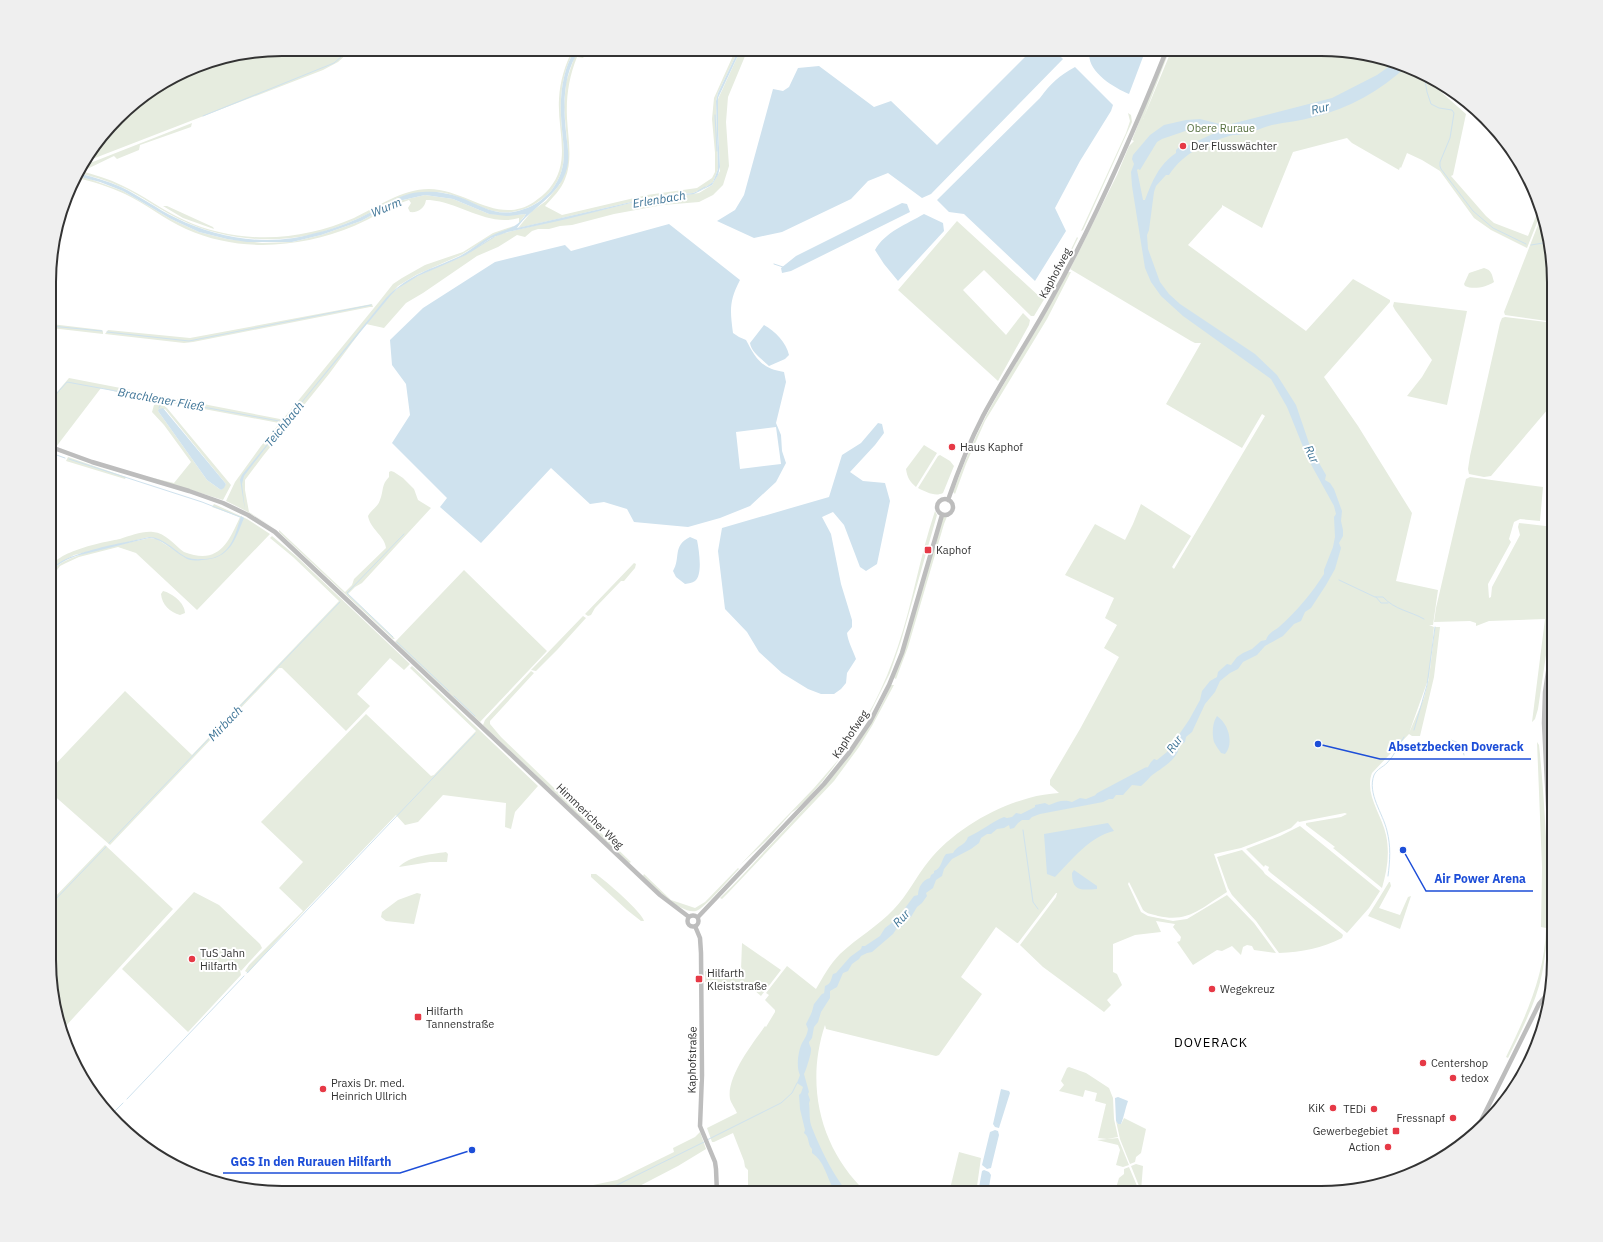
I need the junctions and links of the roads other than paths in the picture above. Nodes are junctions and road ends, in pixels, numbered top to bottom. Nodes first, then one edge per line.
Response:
1 (1164, 56) edge
2 (56, 449) edge
3 (948, 500) junction
4 (942, 515) junction
5 (1547, 679) edge
6 (1547, 776) edge
7 (689, 917) junction
8 (698, 917) junction
9 (695, 926) junction
10 (1544, 998) edge
11 (1482, 1119) edge
12 (717, 1186) edge

1 - 3 main road, Kaphofweg
2 - 7 main road, Himmericher Weg
3 - 4 main road, Kaphofweg
3 - 4 main road, Kaphofweg
4 - 8 main road, Kaphofweg
5 - 6 main road
7 - 8 main road
7 - 9 main road
8 - 9 main road
9 - 12 main road, Kaphofstraße
10 - 11 main road

